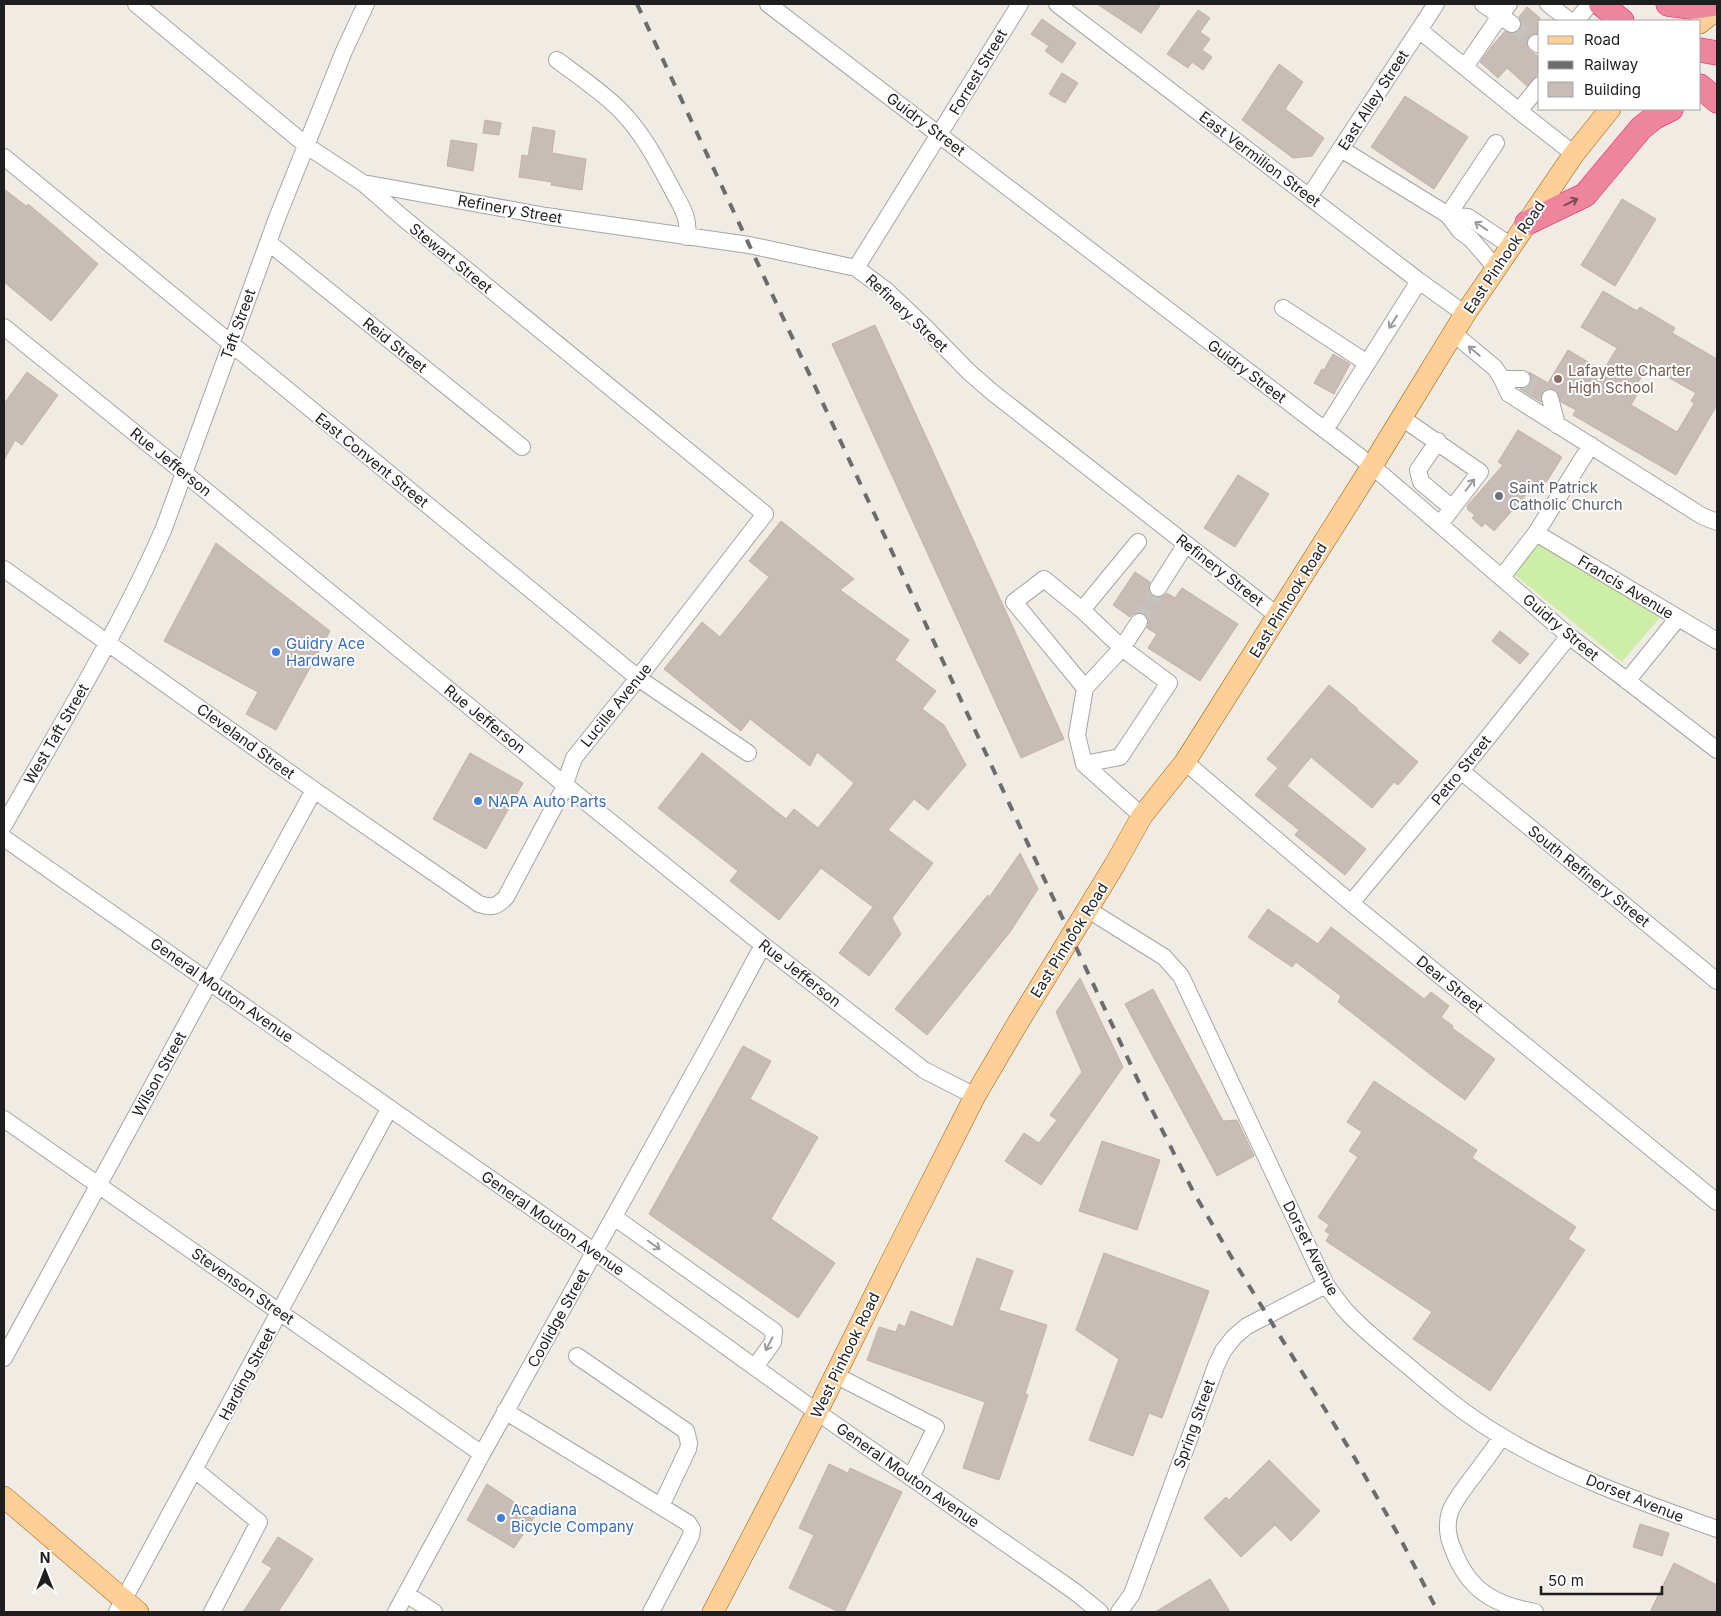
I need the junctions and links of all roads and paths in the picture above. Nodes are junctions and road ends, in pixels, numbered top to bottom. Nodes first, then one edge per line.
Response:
1 (136, 4) edge
2 (366, 4) edge
3 (768, 4) edge
4 (1020, 4) edge
5 (1057, 4) edge
6 (1436, 4) edge
7 (1483, 4) edge
8 (1548, 4) edge
9 (1590, 4) edge
10 (1600, 4) edge
11 (1668, 4) edge
12 (1712, 4) edge
13 (1717, 9) edge
14 (1507, 15) edge
15 (1569, 20) edge
16 (1577, 20) edge
17 (1621, 20) edge
18 (1701, 22) edge
19 (1419, 30) junction
20 (1701, 50) edge
21 (1717, 53) edge
22 (557, 60) dead end
23 (1465, 67) junction
24 (1538, 87) edge
25 (1701, 87) edge
26 (1717, 101) edge
27 (1701, 106) edge
28 (1717, 109) edge
29 (1609, 110) edge
30 (1669, 110) edge
31 (1519, 111) junction
32 (940, 134) junction
33 (1496, 143) dead end
34 (306, 146) junction
35 (1341, 149) junction
36 (1574, 154) junction
37 (4, 157) edge
38 (363, 183) junction
39 (1309, 197) junction
40 (1448, 215) junction
41 (1527, 223) junction
42 (687, 236) junction
43 (268, 242) junction
44 (1511, 246) junction
45 (856, 268) junction
46 (1496, 268) junction
47 (1419, 281) junction
48 (1283, 308) dead end
49 (1465, 314) junction
50 (4, 327) edge
51 (1453, 333) junction
52 (231, 344) junction
53 (1367, 363) junction
54 (1499, 374) junction
55 (1522, 379) tunnel mouth
56 (1550, 398) tunnel mouth
57 (1402, 418) junction
58 (1557, 425) junction
59 (1325, 430) junction
60 (1438, 441) junction
61 (1591, 445) junction
62 (522, 447) dead end
63 (1372, 466) junction
64 (183, 472) junction
65 (1452, 508) junction
66 (765, 514) joint
67 (1717, 522) edge
68 (1440, 524) junction
69 (1536, 533) junction
70 (1138, 542) dead end
71 (1186, 544) junction
72 (4, 568) edge
73 (1502, 578) junction
74 (1158, 588) tunnel mouth
75 (1082, 610) junction
76 (1278, 616) junction
77 (1678, 618) junction
78 (1138, 622) tunnel mouth
79 (1569, 636) junction
80 (1717, 641) edge
81 (108, 642) junction
82 (1122, 648) junction
83 (638, 678) junction
84 (1627, 681) junction
85 (1085, 688) junction
86 (1717, 750) edge
87 (748, 753) dead end
88 (1185, 762) junction
89 (1084, 764) junction
90 (1461, 771) junction
91 (565, 785) junction
92 (314, 790) junction
93 (1142, 816) junction
94 (4, 825) edge
95 (4, 838) edge
96 (1351, 903) junction
97 (491, 908) joint
98 (1088, 909) junction
99 (763, 945) junction
100 (210, 982) junction
101 (1717, 982) edge
102 (975, 1096) junction
103 (389, 1109) junction
104 (4, 1118) edge
105 (98, 1185) junction
106 (1717, 1202) edge
107 (614, 1217) junction
108 (595, 1252) junction
109 (1326, 1285) junction
110 (280, 1312) junction
111 (577, 1356) dead end
112 (4, 1358) edge
113 (755, 1367) junction
114 (835, 1374) junction
115 (506, 1412) junction
116 (817, 1412) junction
117 (1502, 1437) junction
118 (482, 1454) junction
119 (195, 1470) junction
120 (911, 1478) junction
121 (4, 1497) edge
122 (661, 1506) junction
123 (1717, 1529) edge
124 (406, 1594) junction
125 (127, 1608) edge
126 (212, 1612) edge
127 (396, 1612) edge
128 (434, 1612) edge
129 (651, 1612) edge
130 (713, 1612) edge
131 (1100, 1612) edge
132 (1119, 1612) edge
133 (1536, 1612) edge

1 - 34 street, Stewart Street
2 - 34 street, Taft Street
3 - 32 street, Guidry Street
4 - 32 street, Forrest Street
5 - 39 street, East Vermilion Street
6 - 19 street, East Alley Street
7 - 14 street
8 - 15 street
9 - 16 street
10 - 17 highway
11 - 12 highway
13 - 18 main road
14 - 23 street
19 - 23 street
19 - 35 street, East Alley Street
20 - 21 highway
22 - 42 street
23 - 31 street
24 - 31 street
25 - 26 highway
27 - 28 highway
29 - 36 main road, East Pinhook Road
41 -> 30 highway
31 - 36 street
32 - 45 street, Forrest Street
32 - 59 street, Guidry Street
33 - 40 street
34 - 38 street, Stewart Street
34 - 43 street, Taft Street
35 - 39 street, East Alley Street
35 - 40 street
36 - 41 main road, East Pinhook Road
37 - 52 street, East Convent Street
38 - 42 street, Refinery Street
38 - 66 street, Stewart Street
39 - 47 street, East Vermilion Street
44 -> 40 street
40 - 46 street
41 - 44 main road, East Pinhook Road
42 - 45 street, Refinery Street
43 - 52 street, Taft Street
43 - 62 street, Reid Street
44 - 46 main road, East Pinhook Road
45 - 71 street, Refinery Street
46 - 49 main road, East Pinhook Road
47 - 49 street, East Vermilion Street
47 -> 53 street
48 - 53 street
49 - 51 main road, East Pinhook Road
50 - 64 street, Rue Jefferson
54 -> 51 street
51 - 57 main road, East Pinhook Road
52 - 64 street, Taft Street
52 - 83 street, East Convent Street
53 - 59 street
54 - 55 street
54 - 58 street
56 - 58 street
57 - 60 street
57 - 63 main road, East Pinhook Road
58 - 61 street
59 - 63 street, Guidry Street
60 - 65 street
65 -> 60 street
61 - 67 street
61 - 69 street
63 - 68 street, Guidry Street
63 - 76 main road, East Pinhook Road
64 - 81 street, Taft Street
64 - 91 street, Rue Jefferson
65 - 68 street
66 - 83 street, Lucille Avenue
68 - 73 street, Guidry Street
69 - 73 street
69 - 77 street, Francis Avenue
70 - 75 street
71 - 74 street
71 - 76 street, Refinery Street
72 - 81 street, Cleveland Street
73 - 79 street, Guidry Street
75 - 82 street
75 - 85 street
76 - 88 main road, East Pinhook Road
77 - 80 street, Francis Avenue
77 - 84 street
78 - 82 street
79 - 84 street, Guidry Street
79 - 90 street, Petro Street
81 - 92 street, Cleveland Street
81 - 94 street, West Taft Street
82 - 85 street
82 - 89 street
83 - 87 street, East Convent Street
83 - 91 street, Lucille Avenue
84 - 86 street, Guidry Street
85 - 89 street
88 - 93 main road, East Pinhook Road
88 - 96 street, Dear Street
89 - 93 street
90 - 96 street, Petro Street
90 - 101 street, South Refinery Street
91 - 97 street, Lucille Avenue
91 - 99 street, Rue Jefferson
92 - 97 street, Cleveland Street
92 - 100 street, Wilson Street
93 - 98 main road, East Pinhook Road
95 - 100 street, General Mouton Avenue
96 - 106 street, Dear Street
98 - 102 main road, East Pinhook Road
98 - 109 street, Dorset Avenue
99 - 102 street, Rue Jefferson
99 - 107 street, Coolidge Street
100 - 103 street, General Mouton Avenue
100 - 105 street, Wilson Street
102 - 114 main road, West Pinhook Road
103 - 108 street, General Mouton Avenue
103 - 110 street, Harding Street
104 - 105 street, Stevenson Street
105 - 110 street, Stevenson Street
105 - 112 street, Wilson Street
107 - 108 street, Coolidge Street
107 -> 113 street
108 - 113 street, General Mouton Avenue
108 - 115 street, Coolidge Street
109 - 117 street, Dorset Avenue
109 - 132 street, Spring Street
110 - 118 street, Stevenson Street
110 - 119 street, Harding Street
111 - 122 street
113 - 116 street, General Mouton Avenue
114 - 116 main road, West Pinhook Road
114 - 120 street
115 - 118 street, Coolidge Street
115 - 122 street
116 - 120 street, General Mouton Avenue
116 - 130 main road, West Pinhook Road
117 - 123 street, Dorset Avenue
117 - 133 street
118 - 124 street, Coolidge Street
119 - 125 street, Harding Street
119 - 126 street
120 - 131 street, General Mouton Avenue
121 - 125 main road
122 - 129 street
124 - 127 street, Coolidge Street
124 - 128 street

